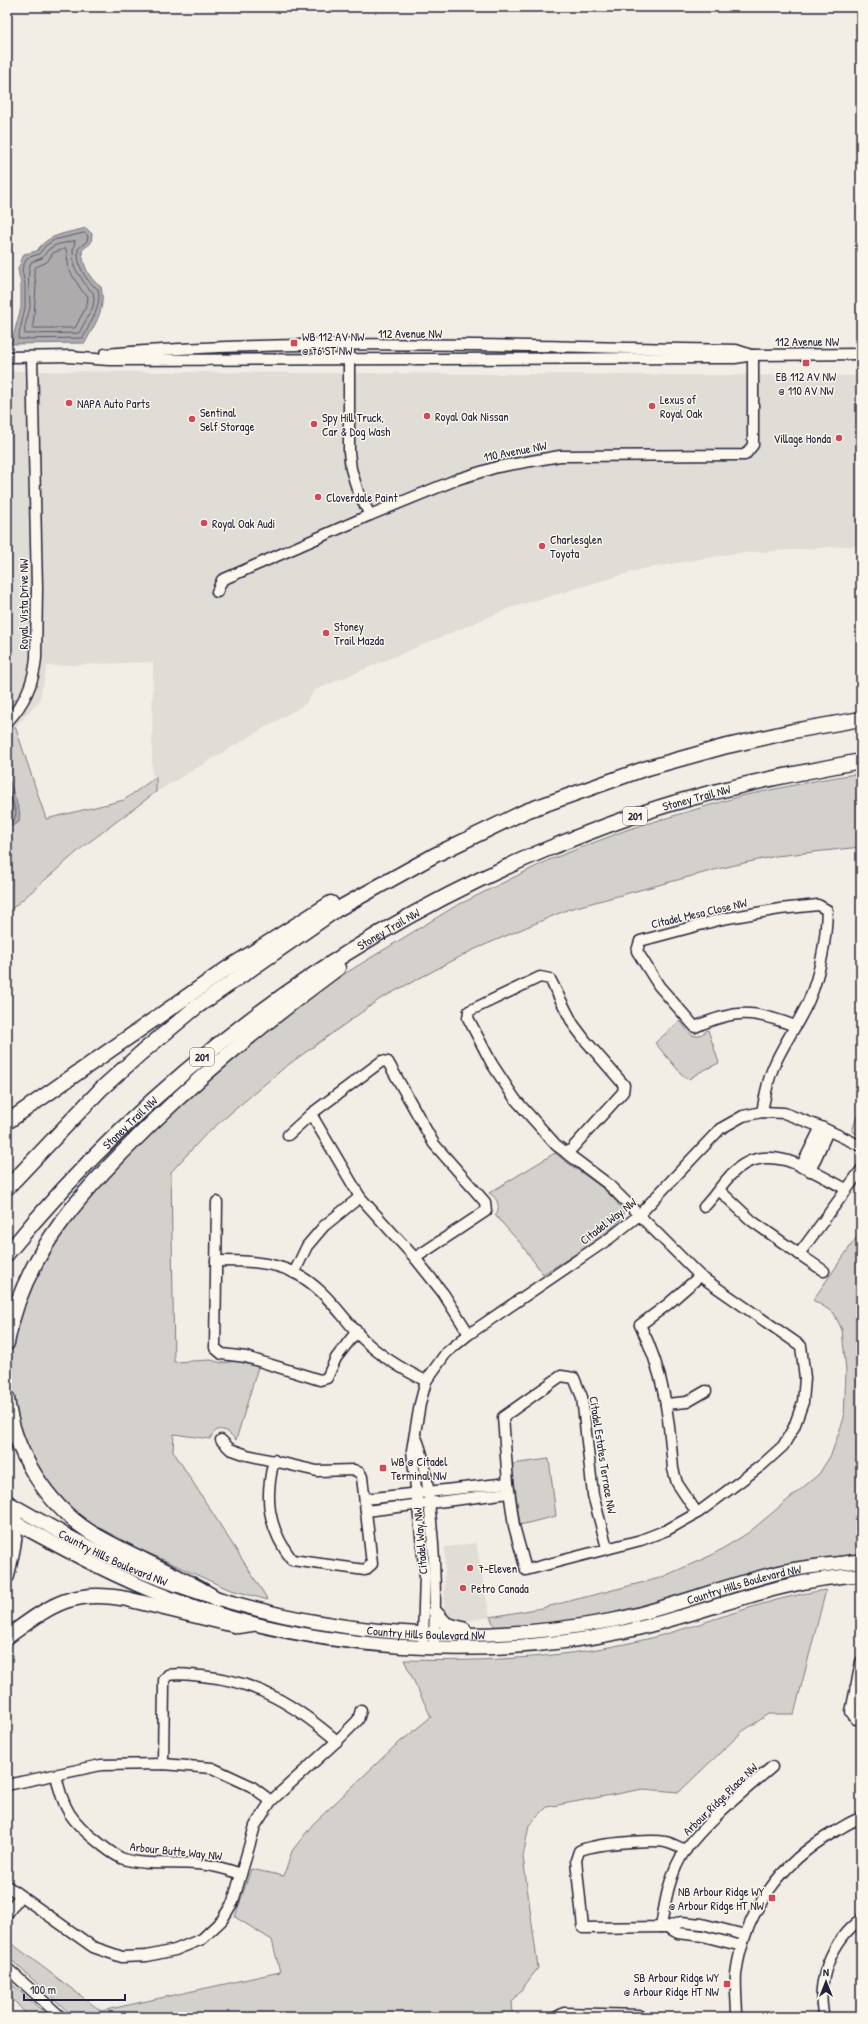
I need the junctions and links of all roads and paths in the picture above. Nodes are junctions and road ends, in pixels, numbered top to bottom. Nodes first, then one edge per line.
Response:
1 (349, 346) junction
2 (861, 354) edge
3 (753, 355) junction
4 (7, 357) edge
5 (32, 357) junction
6 (68, 357) junction
7 (349, 359) junction
8 (370, 515) junction
9 (217, 592) dead end
10 (861, 719) edge
11 (7, 722) edge
12 (861, 761) edge
13 (526, 811) junction
14 (372, 936) junction
15 (795, 1026) junction
16 (762, 1112) junction
17 (311, 1114) junction
18 (7, 1122) edge
19 (825, 1129) junction
20 (288, 1135) dead end
21 (861, 1146) edge
22 (567, 1154) junction
23 (806, 1169) junction
24 (861, 1170) edge
25 (7, 1188) edge
26 (846, 1189) junction
27 (719, 1190) junction
28 (360, 1197) junction
29 (216, 1202) dead end
30 (704, 1208) dead end
31 (638, 1216) junction
32 (7, 1254) edge
33 (799, 1254) junction
34 (416, 1258) junction
35 (216, 1261) junction
36 (824, 1271) dead end
37 (294, 1273) junction
38 (700, 1276) junction
39 (357, 1331) junction
40 (469, 1334) junction
41 (7, 1343) edge
42 (426, 1381) junction
43 (706, 1391) dead end
44 (7, 1398) edge
45 (666, 1404) junction
46 (415, 1434) junction
47 (221, 1440) dead end
48 (274, 1460) junction
49 (508, 1482) junction
50 (428, 1492) junction
51 (415, 1493) junction
52 (509, 1493) junction
53 (365, 1499) junction
54 (7, 1502) edge
55 (430, 1503) junction
56 (417, 1505) junction
57 (366, 1511) junction
58 (697, 1513) junction
59 (11, 1520) edge
60 (607, 1548) junction
61 (861, 1561) edge
62 (861, 1575) edge
63 (7, 1576) edge
64 (217, 1599) junction
65 (435, 1612) junction
66 (252, 1624) junction
67 (429, 1634) junction
68 (483, 1634) junction
69 (7, 1637) edge
70 (429, 1647) junction
71 (861, 1662) edge
72 (360, 1710) dead end
73 (861, 1719) edge
74 (337, 1741) junction
75 (163, 1764) junction
76 (772, 1767) dead end
77 (56, 1775) junction
78 (7, 1784) edge
79 (271, 1801) junction
80 (861, 1818) edge
81 (686, 1850) junction
82 (241, 1874) junction
83 (8, 1890) edge
84 (20, 1896) junction
85 (7, 1914) edge
86 (861, 1919) edge
87 (664, 1927) junction
88 (745, 1935) junction
89 (742, 1946) junction
90 (7, 1968) edge
91 (61, 2017) edge
92 (557, 2017) edge
93 (643, 2017) edge
94 (737, 2017) edge
95 (824, 2017) edge

1 - 3 street, 112 Avenue NW
1 - 6 street, 112 Avenue NW
1 - 7 street
2 - 3 street, 112 Avenue NW
3 - 7 street, 112 Avenue NW
3 - 8 street, 110 Avenue NW
4 - 5 street, 112 Avenue NW
5 - 6 street, 112 Avenue NW
5 - 11 street, Royal Vista Drive NW
6 - 7 street, 112 Avenue NW
7 - 8 street
8 - 9 street, 110 Avenue NW
10 - 13 highway
12 - 14 highway, Stoney Trail NW / 201
13 - 18 highway
13 - 25 highway
14 - 32 highway, Stoney Trail NW / 201
14 - 41 highway
15 - 15 street, Citadel Mesa Close NW
15 - 16 street, Citadel Mesa Close NW
16 - 19 street, Citadel Way NW
16 - 31 street, Citadel Way NW
17 - 20 street
17 - 28 street
17 - 34 street
19 - 21 street, Citadel Way NW
19 - 23 street
22 - 22 street
22 - 31 street
23 - 26 street
23 - 27 street
24 - 26 street
26 - 33 street
27 - 30 street
27 - 33 street
28 - 34 street
28 - 37 street
29 - 35 street
31 - 38 street
31 - 40 street, Citadel Way NW
33 - 36 street
34 - 40 street
35 - 37 street
35 - 39 street
37 - 39 street
38 - 45 street
38 - 58 street
39 - 42 street
40 - 42 street, Citadel Way NW
42 - 46 street, Citadel Way NW
43 - 45 street
44 - 64 highway
45 - 58 street
46 - 50 street, Citadel Way NW
46 - 51 street, Citadel Way NW
47 - 48 street
48 - 53 street
48 - 57 street
49 - 50 street
49 - 52 street, Citadel Estates Terrace NW
49 - 60 street, Citadel Estates Terrace NW
50 - 51 street
50 - 55 street, Citadel Way NW
51 - 53 street
51 - 56 street, Citadel Way NW
52 - 55 street
52 - 60 street, Citadel Estates Terrace NW
53 - 57 street
54 - 59 highway
54 - 64 main road, Country Hills Boulevard NW
55 - 56 street
55 - 65 street, Citadel Way NW
56 - 57 street
56 - 67 street, Citadel Way NW
58 - 60 street
59 - 63 highway
59 - 66 main road, Country Hills Boulevard NW
61 - 68 main road, Country Hills Boulevard NW
62 - 70 main road, Country Hills Boulevard NW
64 - 67 main road, Country Hills Boulevard NW
65 - 67 street, Citadel Way NW
65 - 68 main road
66 - 69 highway
66 - 70 main road, Country Hills Boulevard NW
67 - 68 main road, Country Hills Boulevard NW
67 - 70 street, Citadel Way NW
71 - 73 street
72 - 74 street
74 - 75 street
74 - 79 street
75 - 77 street
75 - 79 street
76 - 81 street, Arbour Ridge Place NW
77 - 78 street
77 - 82 street, Arbour Butte Way NW
79 - 82 street
80 - 88 street
81 - 87 street, Arbour Ridge Place NW
81 - 87 street
82 - 84 street
83 - 84 street
84 - 85 street
86 - 95 street
87 - 88 street
87 - 89 street
88 - 89 street
89 - 94 street
90 - 91 street
92 - 93 street

